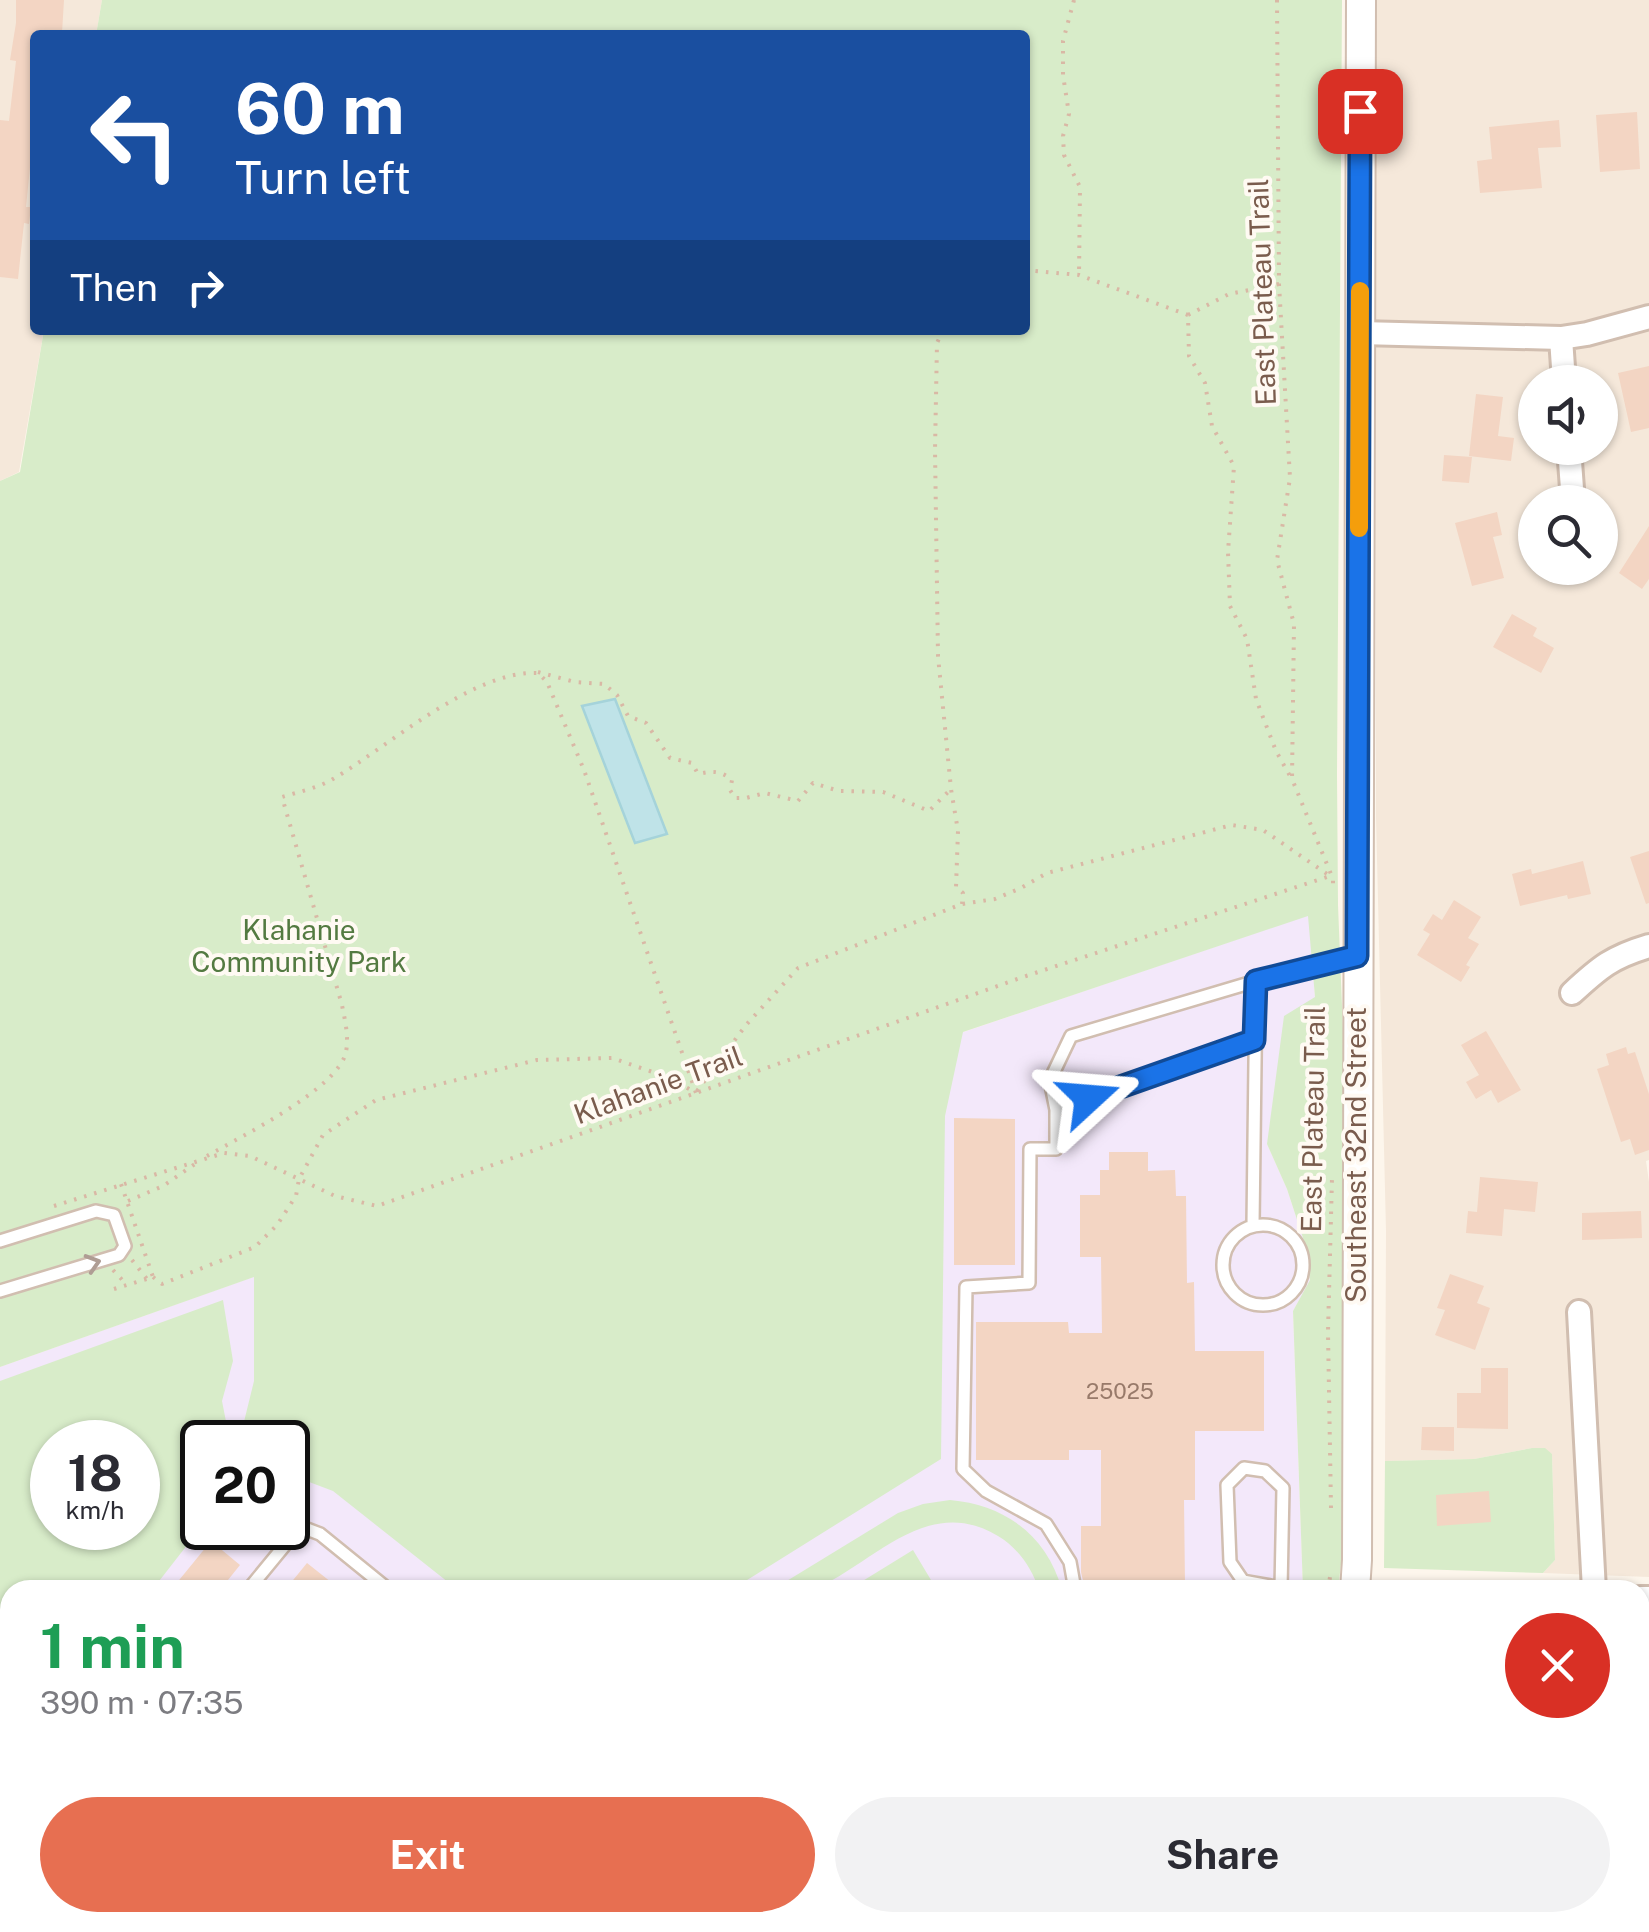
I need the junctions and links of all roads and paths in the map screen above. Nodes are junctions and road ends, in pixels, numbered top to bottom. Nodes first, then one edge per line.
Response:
1 (1074, 0) edge
2 (1278, 0) edge
3 (1360, 0) edge
4 (1030, 271) edge
5 (1079, 276) junction
6 (1279, 284) junction
7 (1188, 315) junction
8 (1649, 317) edge
9 (1360, 333) junction
10 (941, 335) edge
11 (1561, 338) junction
12 (1563, 365) edge
13 (538, 672) junction
14 (1292, 778) junction
15 (951, 790) junction
16 (1330, 876) junction
17 (1334, 898) dead end
18 (962, 904) junction
19 (1649, 946) edge
20 (1357, 956) junction
21 (1256, 981) junction
22 (1572, 993) dead end
23 (1254, 1040) junction
24 (696, 1092) junction
25 (1056, 1110) junction
26 (202, 1159) junction
27 (298, 1179) junction
28 (1332, 1179) dead end
29 (128, 1201) dead end
30 (46, 1208) dead end
31 (1254, 1226) junction
32 (0, 1241) edge
33 (132, 1260) dead end
34 (110, 1267) dead end
35 (127, 1285) dead end
36 (0, 1291) edge
37 (1579, 1312) dead end
38 (1332, 1508) dead end
39 (1332, 1567) dead end
40 (256, 1580) edge
41 (377, 1580) edge
42 (1074, 1580) edge
43 (1242, 1580) edge
44 (1285, 1580) edge
45 (1330, 1580) edge
46 (1356, 1580) edge
47 (1593, 1580) edge

1 - 5 path
2 - 6 path, East Plateau Trail
3 - 9 street, Southeast 32nd Street
4 - 5 path
5 - 7 path
6 - 7 path
6 - 14 path, East Plateau Trail
7 - 14 path
8 - 11 street
9 - 11 street
9 - 20 street, Southeast 32nd Street
10 - 15 path
11 - 12 street
13 - 15 path
13 - 24 path
13 - 26 path
14 - 16 path, East Plateau Trail
15 - 18 path
16 - 17 path, East Plateau Trail
16 - 18 path
16 - 24 path, Klahanie Trail
18 - 24 path
19 - 22 street
20 - 21 lane
20 - 46 street, Southeast 32nd Street
21 - 23 lane
21 - 25 lane
23 - 25 lane
23 - 31 lane
24 - 27 path, Klahanie Trail
24 - 27 path
25 - 42 lane
26 - 27 path, Klahanie Trail
26 - 29 path
26 - 30 path, Klahanie Trail
27 - 33 path
28 - 38 path, East Plateau Trail
31 - 31 lane
36 -> 32 lane
34 - 35 path
37 - 47 street
39 - 45 path
40 - 41 lane
43 - 44 lane

